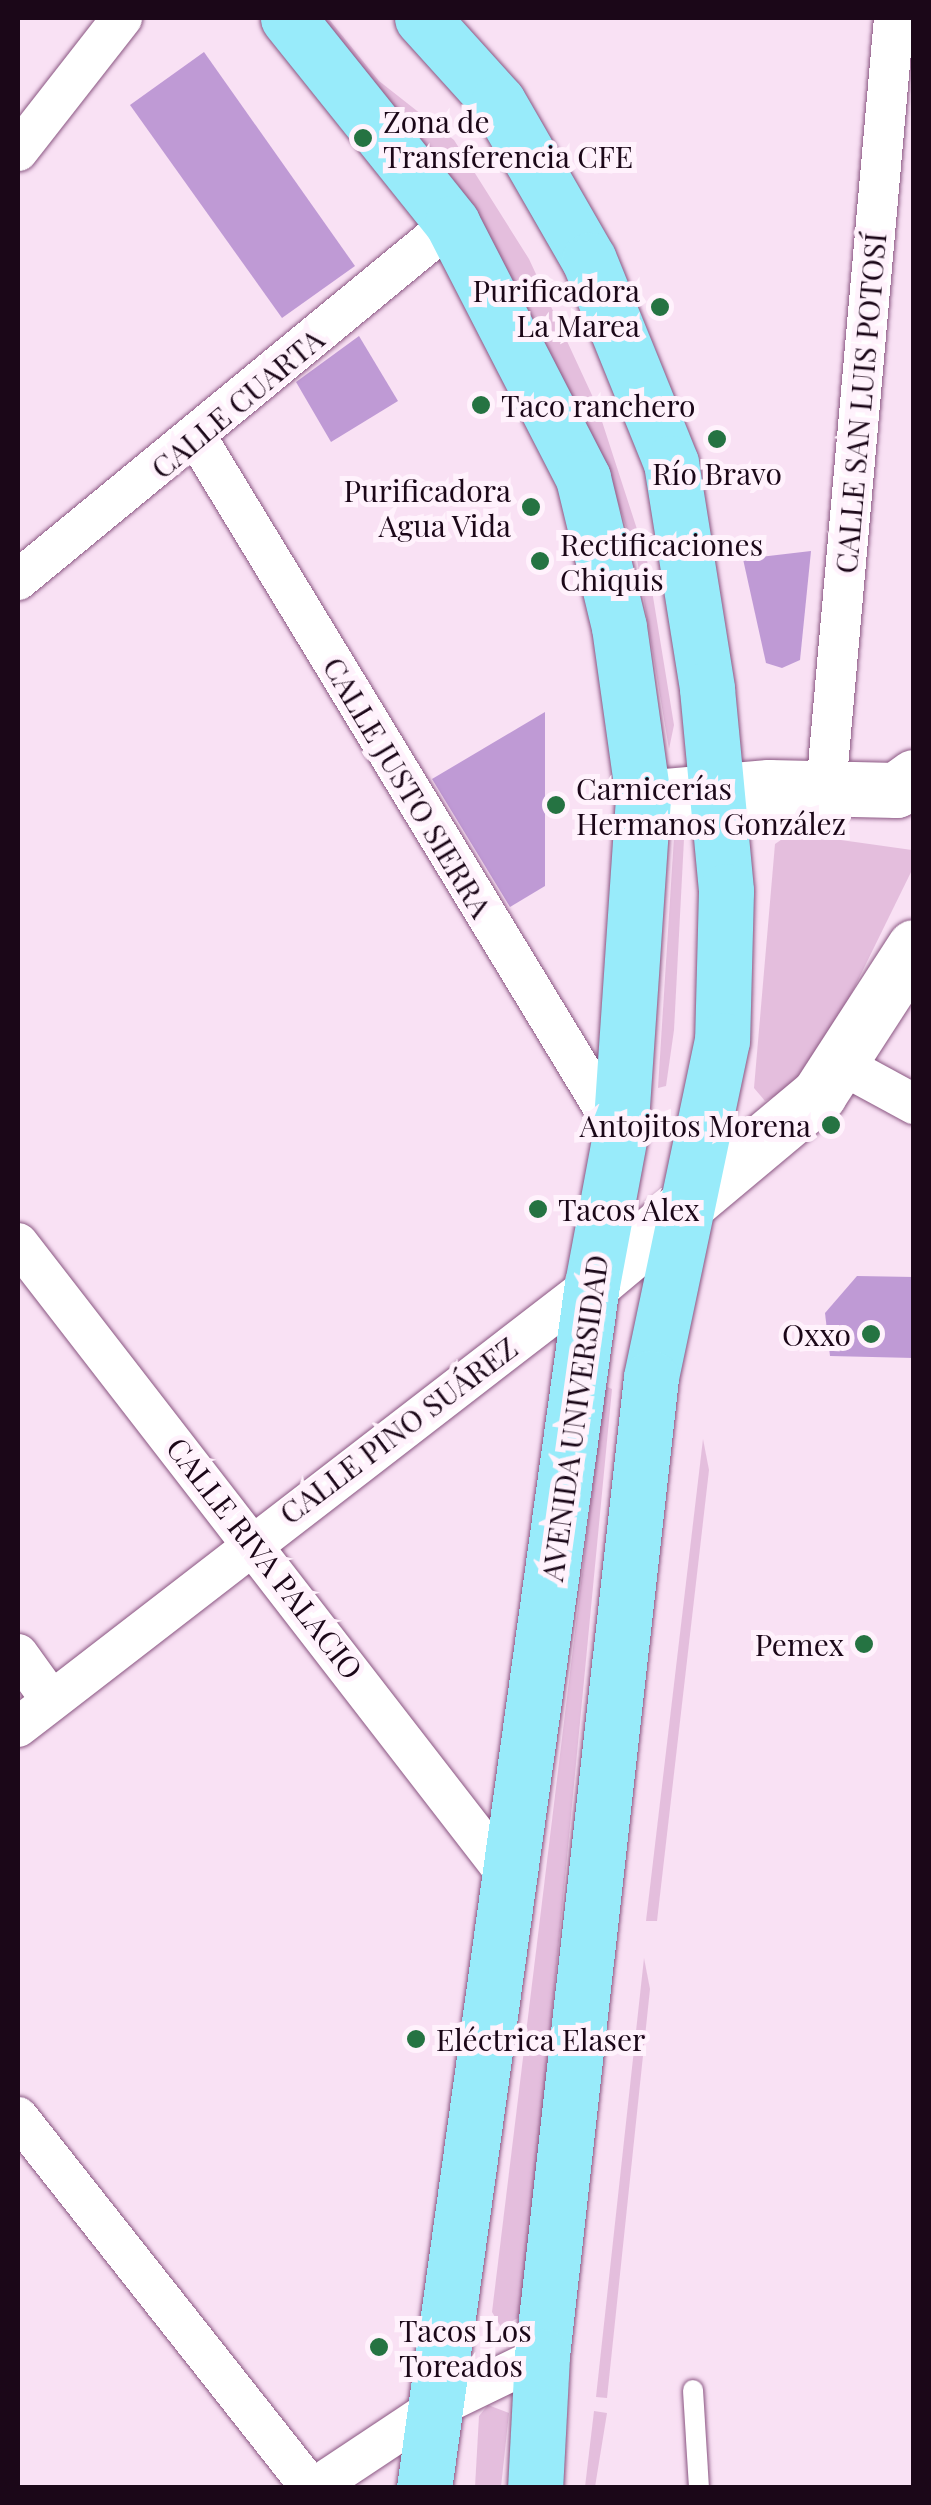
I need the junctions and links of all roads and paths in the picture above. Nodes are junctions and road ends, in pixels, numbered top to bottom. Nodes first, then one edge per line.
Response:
1 (122, 18) edge
2 (288, 18) edge
3 (422, 18) edge
4 (894, 18) edge
5 (18, 151) edge
6 (452, 222) junction
7 (197, 438) junction
8 (18, 580) edge
9 (914, 777) edge
10 (826, 789) junction
11 (716, 795) junction
12 (643, 798) junction
13 (914, 947) edge
14 (844, 1066) junction
15 (911, 1112) edge
16 (620, 1135) junction
17 (686, 1198) junction
18 (18, 1243) edge
19 (592, 1284) junction
20 (254, 1540) junction
21 (18, 1654) edge
22 (51, 1700) junction
23 (18, 1726) edge
24 (508, 1876) junction
25 (18, 2117) edge
26 (542, 2356) junction
27 (694, 2390) dead end
28 (433, 2409) junction
29 (312, 2488) edge
30 (424, 2488) edge
31 (535, 2488) edge
32 (699, 2488) edge

1 - 5 street
2 - 6 main road, AVENIDA UNIVERSIDAD
3 - 11 main road
4 - 10 street, CALLE SAN LUIS POTOSÍ
6 - 7 street, CALLE CUARTA
6 - 12 main road, AVENIDA UNIVERSIDAD
7 - 8 street, CALLE CUARTA
7 - 16 street, CALLE JUSTO SIERRA
9 - 10 main road
10 - 11 main road
11 - 12 main road
11 - 17 main road
12 - 16 main road, AVENIDA UNIVERSIDAD
13 - 14 main road
14 - 15 street
14 - 17 main road
16 - 19 main road, AVENIDA UNIVERSIDAD
17 - 19 main road
17 - 26 main road
18 - 20 street, CALLE RIVA PALACIO
19 - 20 street, CALLE PINO SUÁREZ
19 - 24 main road, AVENIDA UNIVERSIDAD
20 - 22 street, CALLE PINO SUÁREZ
20 - 24 street, CALLE RIVA PALACIO
21 - 22 street
22 - 23 street, CALLE PINO SUÁREZ
24 - 28 main road, AVENIDA UNIVERSIDAD
25 - 29 street
26 - 28 street
26 - 31 main road
27 - 32 lane
28 - 29 street
28 - 30 main road, AVENIDA UNIVERSIDAD

